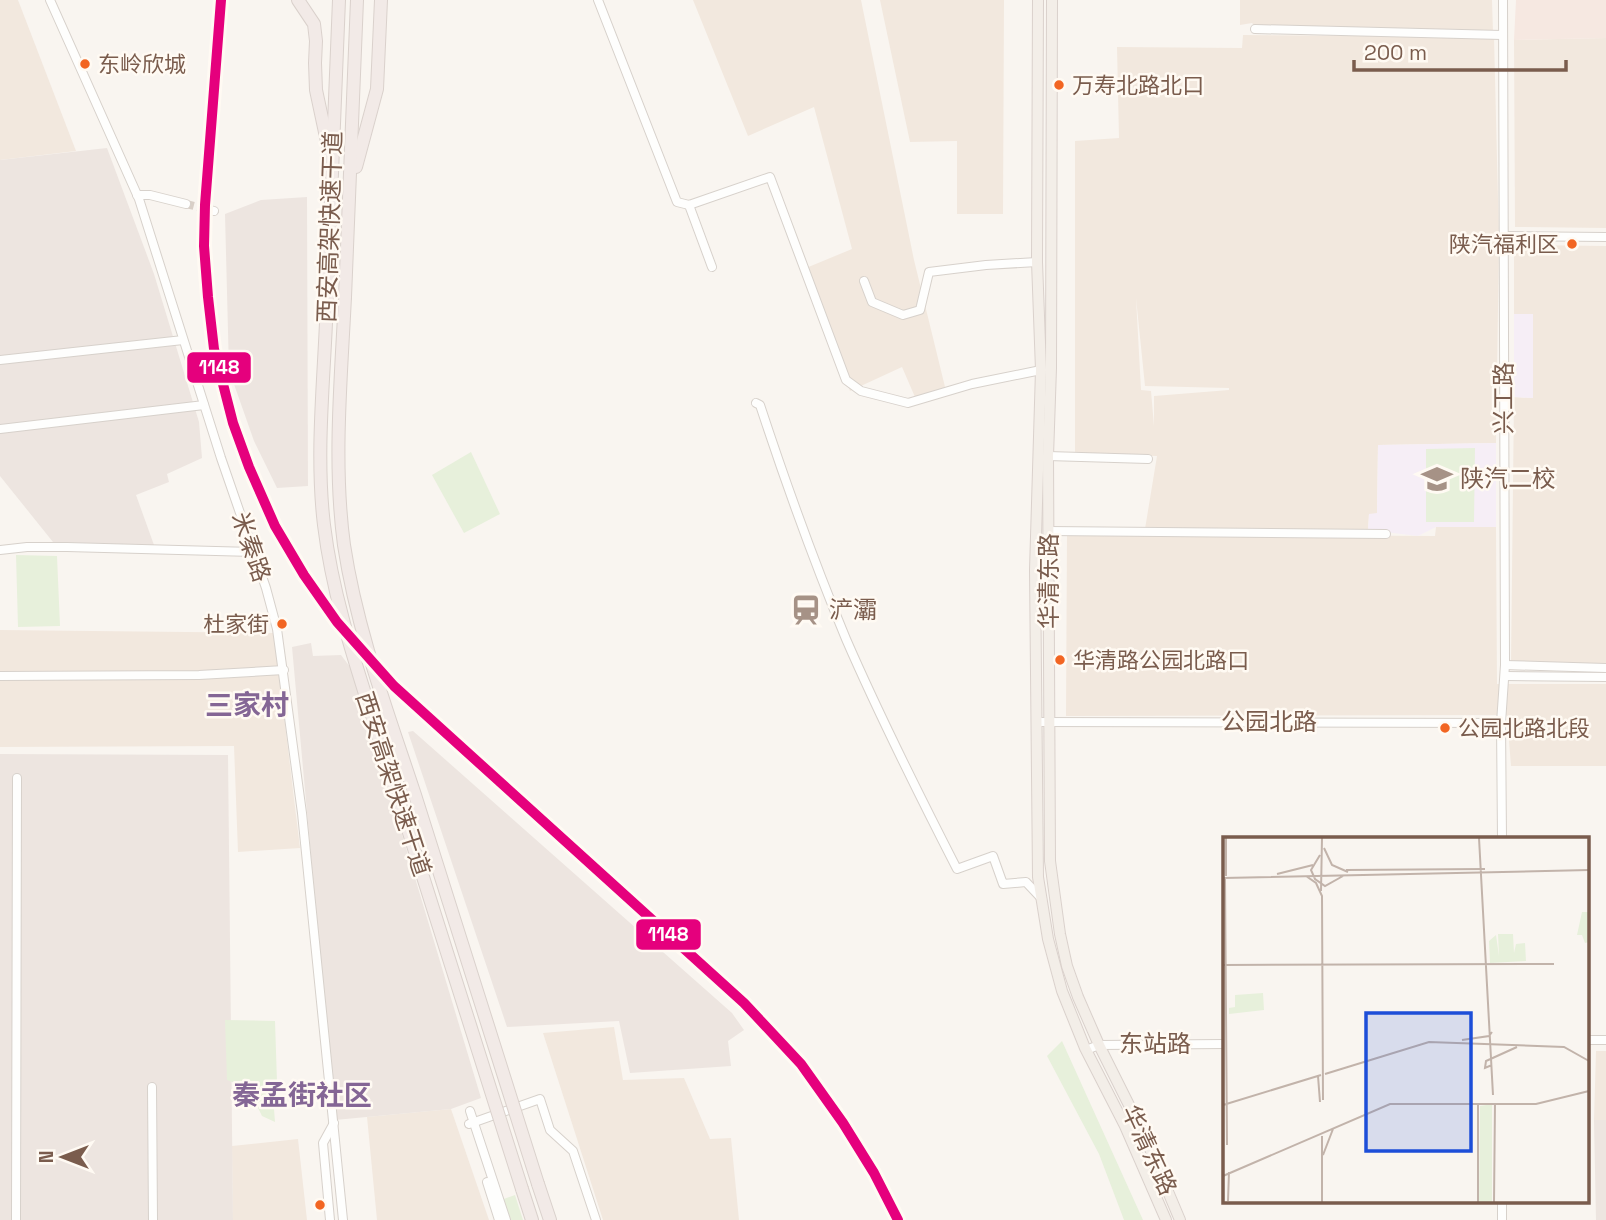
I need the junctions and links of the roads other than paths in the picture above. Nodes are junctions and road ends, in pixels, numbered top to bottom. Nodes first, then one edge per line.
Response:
1 (50, 0) edge
2 (298, 0) edge
3 (339, 0) edge
4 (357, 0) edge
5 (381, 0) edge
6 (598, 0) edge
7 (1038, 0) edge
8 (1052, 0) edge
9 (1503, 0) edge
10 (1255, 29) dead end
11 (1503, 35) junction
12 (332, 165) junction
13 (137, 195) junction
14 (349, 198) junction
15 (186, 204) tunnel mouth
16 (689, 205) junction
17 (1504, 236) junction
18 (1606, 237) edge
19 (1037, 262) junction
20 (712, 267) dead end
21 (864, 281) dead end
22 (183, 340) junction
23 (0, 360) edge
24 (1041, 370) junction
25 (756, 403) dead end
26 (204, 405) junction
27 (0, 429) edge
28 (1048, 456) junction
29 (1148, 459) dead end
30 (1048, 531) junction
31 (1386, 534) dead end
32 (0, 550) edge
33 (253, 552) junction
34 (1505, 665) junction
35 (1606, 668) edge
36 (284, 670) junction
37 (0, 676) edge
38 (1505, 676) junction
39 (1606, 677) edge
40 (1036, 722) junction
41 (1049, 722) junction
42 (1502, 723) junction
43 (17, 778) dead end
44 (1502, 837) edge
45 (1042, 899) junction
46 (1588, 1040) edge
47 (1606, 1040) edge
48 (1223, 1044) edge
49 (1098, 1045) junction
50 (1086, 1050) junction
51 (152, 1087) dead end
52 (467, 1111) dead end
53 (334, 1123) junction
54 (471, 1123) junction
55 (341, 1198) junction
56 (328, 1199) junction
57 (1502, 1202) edge
58 (16, 1220) edge
59 (153, 1220) edge
60 (330, 1220) edge
61 (343, 1220) edge
62 (499, 1220) edge
63 (506, 1220) edge
64 (532, 1220) edge
65 (550, 1220) edge
66 (596, 1220) edge
67 (1166, 1220) edge
68 (1180, 1220) edge
69 (1502, 1220) edge

1 - 13 street, 米秦路
2 - 12 highway
3 - 12 highway, 西安高架快速干道
4 - 14 highway, 西安高架快速干道
5 - 14 highway
6 - 16 street
7 - 19 main road, 华清东路
8 - 28 main road, 华清东路
9 - 11 street, 兴工路
10 - 11 street
11 - 17 street, 兴工路
12 - 64 highway, 西安高架快速干道, bridge
13 - 15 street
13 - 22 street, 米秦路
14 - 65 highway, 西安高架快速干道, bridge
16 - 20 street
16 - 24 street
17 - 18 street
17 - 34 street, 兴工路
19 - 21 street
19 - 24 main road, 华清东路
22 - 23 street
22 - 26 street, 米秦路
24 - 40 main road, 华清东路
25 - 45 street
26 - 27 street
26 - 33 street, 米秦路
28 - 29 street
28 - 30 main road, 华清东路
30 - 31 street
30 - 41 main road, 华清东路
32 - 33 street
33 - 36 street, 米秦路
34 - 35 street
34 - 38 street, 兴工路
36 - 37 street
36 - 53 street, 米秦路
38 - 39 street
38 - 42 street, 兴工路
40 - 41 street, 公园北路
40 - 45 main road, 华清东路
41 - 42 street, 公园北路
41 - 49 main road, 华清东路
42 - 44 street, 兴工路
43 - 58 street
45 - 50 main road, 华清东路
46 - 47 street
48 - 49 street, 东站路
49 - 50 street, 东站路
49 - 68 main road, 华清东路
50 - 67 main road, 华清东路
51 - 59 street
52 - 54 street
53 - 55 street, 米秦路
53 - 56 street, 米秦路
54 - 62 street
54 - 63 street
54 - 66 street
55 - 56 street
55 - 61 street, 米秦路
56 - 60 street, 米秦路
57 - 69 street

